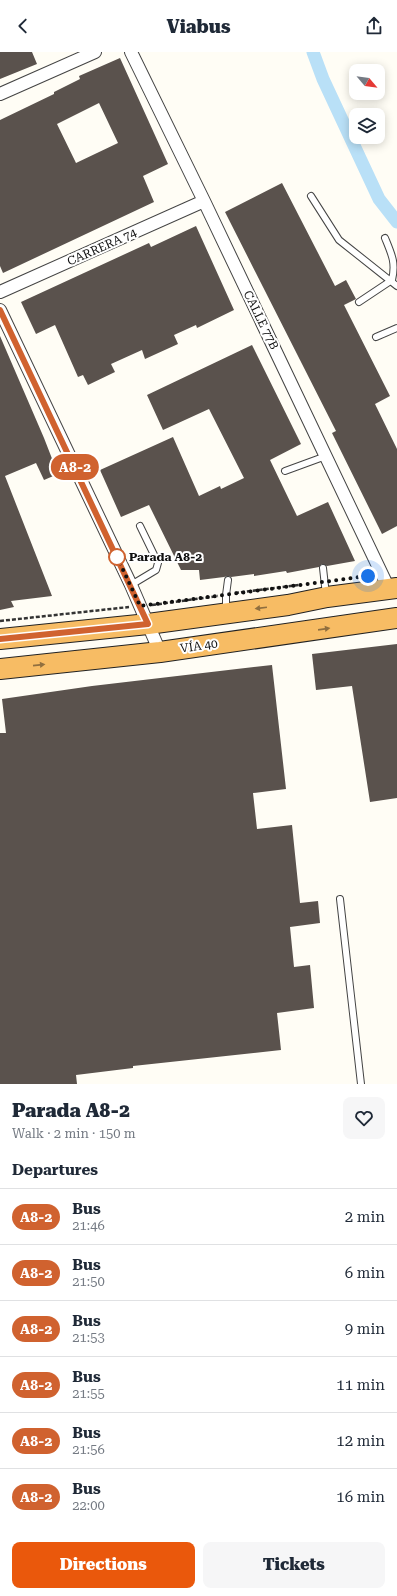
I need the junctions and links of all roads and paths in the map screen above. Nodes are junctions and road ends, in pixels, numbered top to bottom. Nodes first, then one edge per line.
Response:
1 (95, 52) edge
2 (131, 52) edge
3 (0, 94) edge
4 (311, 196) dead end
5 (204, 201) junction
6 (385, 238) dead end
7 (392, 280) junction
8 (397, 286) edge
9 (0, 292) edge
10 (359, 302) dead end
11 (0, 310) edge
12 (397, 328) edge
13 (376, 337) dead end
14 (326, 456) junction
15 (285, 471) dead end
16 (140, 526) dead end
17 (323, 568) dead end
18 (228, 580) dead end
19 (131, 585) junction
20 (325, 589) junction
21 (393, 589) edge
22 (226, 604) junction
23 (288, 605) junction
24 (140, 606) junction
25 (397, 618) edge
26 (0, 621) edge
27 (148, 624) junction
28 (292, 633) junction
29 (0, 639) edge
30 (160, 652) junction
31 (0, 670) edge
32 (340, 898) dead end
33 (362, 1084) edge

1 - 3 street
2 - 5 street, CALLE 77B
4 - 7 lane
5 - 9 street, CARRERA 74
5 - 14 street, CALLE 77B
6 - 7 lane
7 - 8 lane
7 - 10 lane
11 - 19 street
12 - 13 lane
14 - 15 lane
14 - 21 street, CALLE 77B
16 - 19 lane
17 - 20 lane
18 - 22 lane
19 - 24 street
20 - 21 highway
20 - 22 path
20 - 23 highway
23 -> 22 highway
22 - 24 path
22 - 27 highway
23 - 28 highway
24 - 26 path
24 - 27 street
28 -> 25 highway, VÍA 40
27 - 29 highway
27 - 30 street
28 - 30 highway, VÍA 40
31 -> 30 highway, VÍA 40
32 - 33 lane

